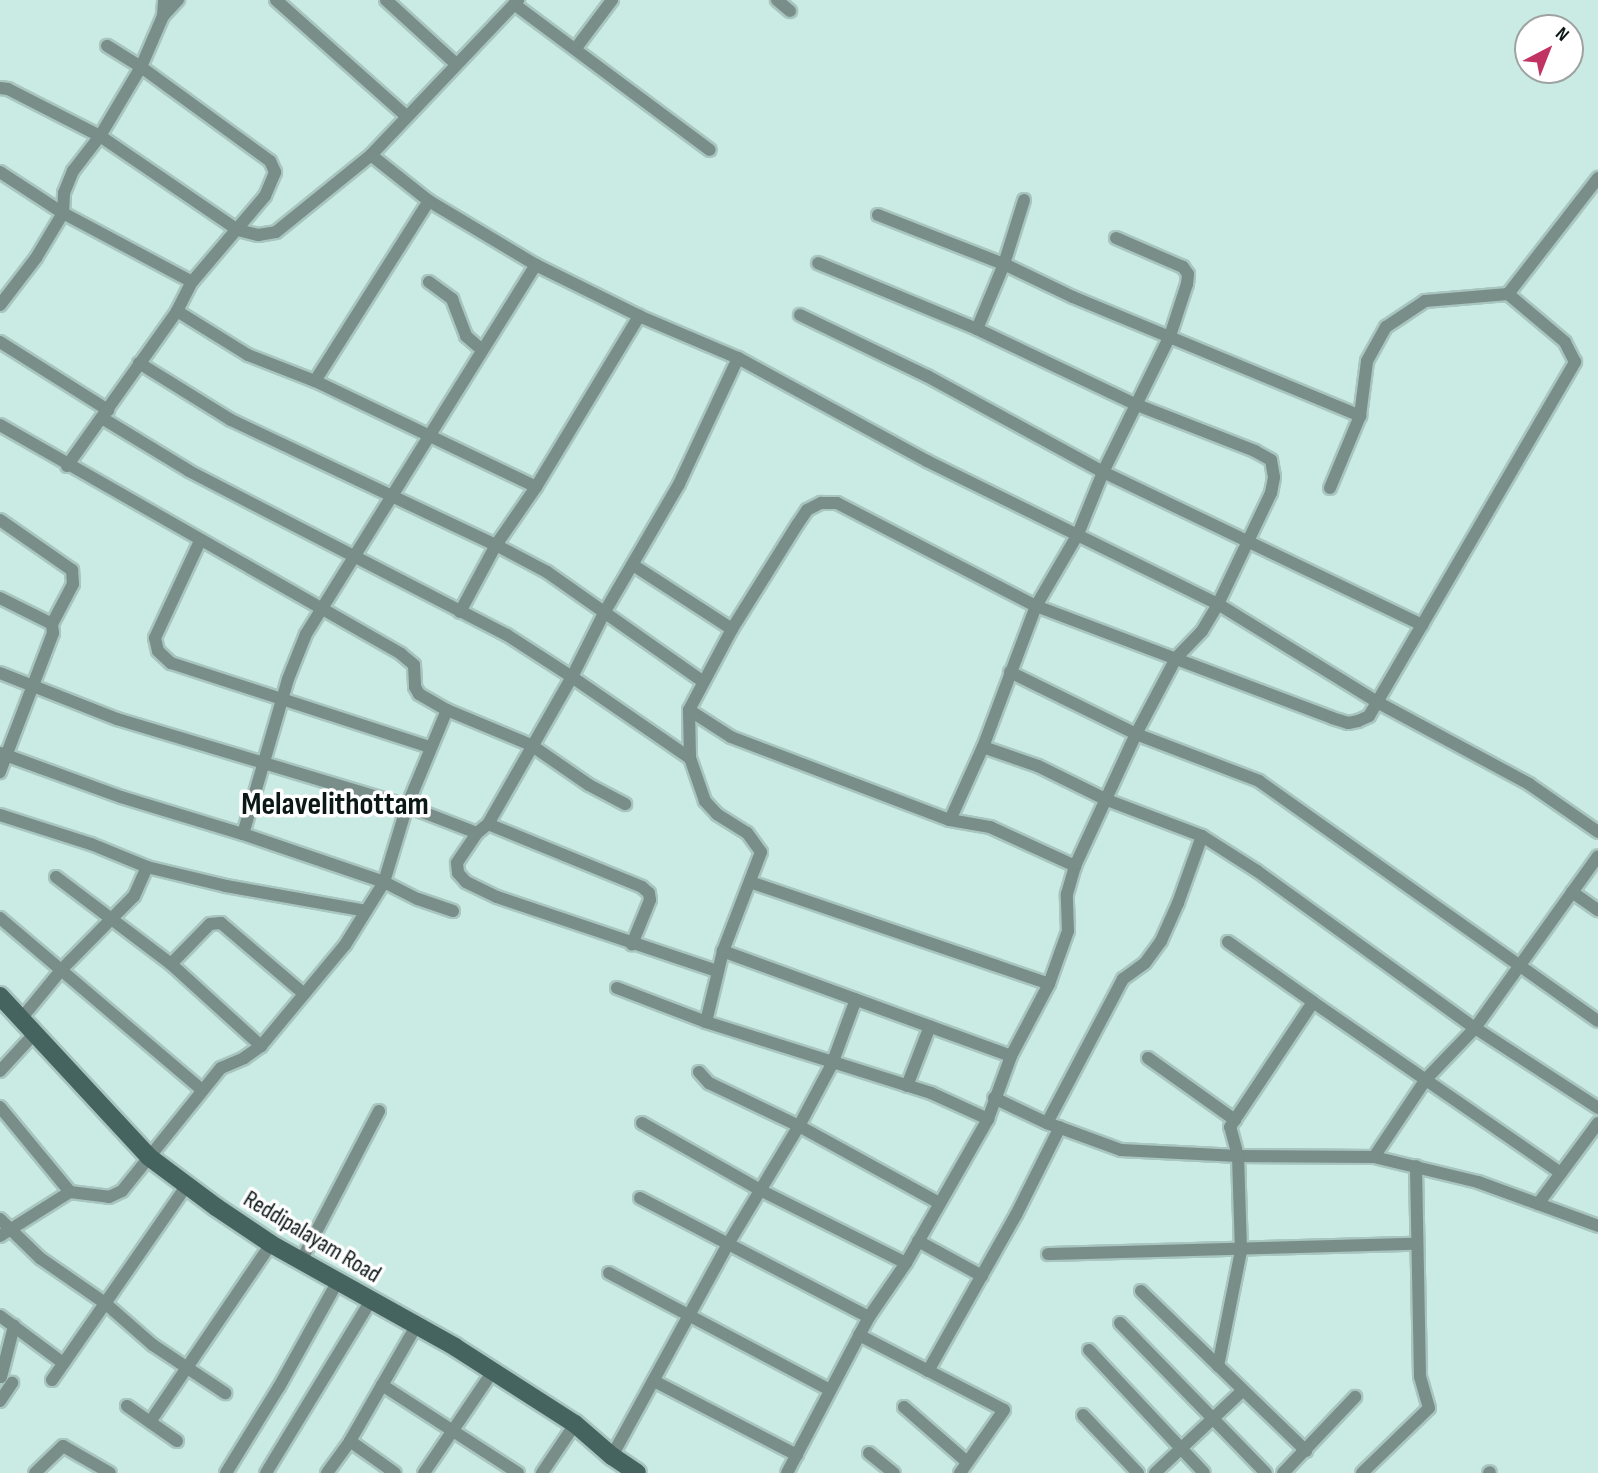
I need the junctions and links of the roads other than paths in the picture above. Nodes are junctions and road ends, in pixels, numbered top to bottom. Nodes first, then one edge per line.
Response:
1 (164, 0) edge
2 (178, 0) edge
3 (276, 0) edge
4 (386, 0) edge
5 (612, 0) edge
6 (777, 0) edge
7 (516, 2) edge
8 (790, 11) dead end
9 (163, 16) junction
10 (107, 46) dead end
11 (576, 48) junction
12 (455, 63) junction
13 (141, 67) junction
14 (0, 88) edge
15 (406, 116) junction
16 (100, 136) junction
17 (710, 150) dead end
18 (371, 155) junction
19 (0, 172) edge
20 (1598, 178) edge
21 (1024, 200) dead end
22 (429, 201) junction
23 (63, 213) junction
24 (878, 215) dead end
25 (238, 230) junction
26 (1116, 238) dead end
27 (818, 263) dead end
28 (1003, 264) junction
29 (536, 265) junction
30 (192, 282) junction
31 (429, 282) dead end
32 (1508, 294) junction
33 (0, 305) edge
34 (177, 311) junction
35 (800, 314) dead end
36 (639, 316) junction
37 (978, 329) junction
38 (1170, 336) junction
39 (0, 342) edge
40 (482, 350) junction
41 (738, 358) junction
42 (139, 363) junction
43 (315, 381) junction
44 (1137, 405) junction
45 (105, 414) junction
46 (1360, 416) junction
47 (0, 425) edge
48 (428, 437) junction
49 (67, 466) junction
50 (1103, 472) junction
51 (536, 487) junction
52 (1330, 488) dead end
53 (391, 497) junction
54 (0, 520) edge
55 (1078, 534) junction
56 (1248, 540) junction
57 (200, 541) junction
58 (496, 545) junction
59 (354, 556) junction
60 (633, 565) junction
61 (0, 598) edge
62 (1218, 604) junction
63 (1036, 606) junction
64 (321, 609) junction
65 (460, 612) junction
66 (604, 613) junction
67 (52, 624) junction
68 (1422, 625) junction
69 (732, 629) junction
70 (1176, 658) junction
71 (1010, 672) junction
72 (0, 673) edge
73 (572, 677) junction
74 (702, 681) junction
75 (33, 687) junction
76 (282, 699) junction
77 (1377, 702) junction
78 (447, 710) junction
79 (689, 710) junction
80 (1136, 734) junction
81 (531, 745) junction
82 (429, 747) junction
83 (983, 747) junction
84 (3, 754) edge
85 (690, 758) junction
86 (262, 764) junction
87 (0, 772) edge
88 (1107, 800) junction
89 (625, 804) dead end
90 (407, 806) junction
91 (0, 815) edge
92 (950, 820) junction
93 (488, 824) junction
94 (1598, 832) edge
95 (477, 833) junction
96 (243, 834) junction
97 (1202, 836) junction
98 (1598, 856) edge
99 (1075, 866) junction
100 (147, 867) junction
101 (56, 877) dead end
102 (384, 882) junction
103 (750, 882) junction
104 (1572, 892) junction
105 (1598, 910) edge
106 (366, 911) junction
107 (453, 911) dead end
108 (0, 918) edge
109 (112, 920) junction
110 (1228, 942) dead end
111 (632, 944) junction
112 (723, 951) junction
113 (171, 964) junction
114 (1520, 966) junction
115 (62, 969) junction
116 (718, 971) junction
117 (1049, 984) junction
118 (617, 988) dead end
119 (304, 995) junction
120 (0, 996) edge
121 (856, 999) junction
122 (1313, 1002) junction
123 (21, 1019) junction
124 (1598, 1021) edge
125 (706, 1022) junction
126 (930, 1026) junction
127 (1475, 1028) junction
128 (34, 1034) junction
129 (261, 1046) junction
130 (1011, 1056) junction
131 (1148, 1058) dead end
132 (832, 1064) junction
133 (0, 1071) edge
134 (699, 1072) dead end
135 (1426, 1079) junction
136 (906, 1086) junction
137 (201, 1090) junction
138 (994, 1098) junction
139 (0, 1107) edge
140 (1598, 1108) edge
141 (379, 1111) dead end
142 (988, 1119) junction
143 (1235, 1120) junction
144 (1046, 1122) junction
145 (642, 1123) dead end
146 (1598, 1123) edge
147 (799, 1126) junction
148 (1060, 1127) junction
149 (1238, 1156) junction
150 (149, 1157) junction
151 (1374, 1157) junction
152 (1416, 1166) junction
153 (1561, 1173) junction
154 (187, 1185) junction
155 (762, 1191) junction
156 (70, 1192) junction
157 (639, 1198) dead end
158 (939, 1203) junction
159 (1538, 1204) junction
160 (0, 1219) edge
161 (1598, 1226) edge
162 (5, 1233) edge
163 (918, 1241) junction
164 (271, 1244) junction
165 (728, 1244) junction
166 (1416, 1244) junction
167 (1241, 1251) junction
168 (1048, 1254) dead end
169 (301, 1261) junction
170 (906, 1263) junction
171 (609, 1273) dead end
172 (982, 1276) junction
173 (337, 1283) junction
174 (1141, 1291) dead end
175 (371, 1300) junction
176 (105, 1303) junction
177 (690, 1315) junction
178 (0, 1316) edge
179 (869, 1317) junction
180 (1120, 1323) dead end
181 (14, 1326) junction
182 (416, 1326) junction
183 (859, 1335) junction
184 (1089, 1350) dead end
185 (63, 1363) junction
186 (1218, 1366) junction
187 (188, 1367) junction
188 (493, 1371) junction
189 (928, 1371) junction
190 (7, 1380) edge
191 (52, 1380) dead end
192 (654, 1381) junction
193 (382, 1385) junction
194 (830, 1390) junction
195 (1243, 1390) junction
196 (225, 1394) dead end
197 (1355, 1397) dead end
198 (0, 1401) edge
199 (128, 1406) dead end
200 (904, 1407) dead end
201 (1083, 1415) dead end
202 (1214, 1420) junction
203 (150, 1422) junction
204 (575, 1424) junction
205 (453, 1430) junction
206 (177, 1441) dead end
207 (350, 1441) junction
208 (1182, 1449) junction
209 (1306, 1451) junction
210 (869, 1453) dead end
211 (797, 1455) junction
212 (611, 1456) junction
213 (964, 1468) edge
214 (35, 1473) edge
215 (110, 1473) edge
216 (226, 1473) edge
217 (266, 1473) edge
218 (327, 1473) edge
219 (395, 1473) edge
220 (424, 1473) edge
221 (518, 1473) edge
222 (542, 1473) edge
223 (637, 1473) edge
224 (787, 1473) edge
225 (894, 1473) edge
226 (1138, 1473) edge
227 (1155, 1473) edge
228 (1204, 1473) edge
229 (1266, 1473) edge
230 (1283, 1473) edge
231 (1362, 1473) edge

1 - 9 street
2 - 9 street
3 - 15 street
4 - 12 street
5 - 11 street
6 - 8 street
7 - 11 street
7 - 12 street
9 - 13 street
10 - 13 street
11 - 17 street
12 - 15 street
13 - 16 street
13 - 25 street
14 - 16 street
15 - 18 street
16 - 23 street
16 - 25 street
18 - 22 street
18 - 25 street
19 - 23 street
20 - 32 street
21 - 28 street
22 - 29 street
22 - 43 street
23 - 30 street
23 - 33 street
24 - 28 street
25 - 30 street
26 - 38 street
27 - 37 street
28 - 37 street
28 - 38 street
29 - 36 street
29 - 40 street
30 - 34 street
31 - 40 street
32 - 46 street
32 - 68 street
34 - 42 street
34 - 43 street
35 - 50 street
36 - 41 street
36 - 51 street
37 - 44 street
38 - 44 street
38 - 46 street
39 - 45 street
40 - 48 street
41 - 55 street
41 - 60 street
42 - 45 street
42 - 53 street
43 - 48 street
44 - 50 street
44 - 56 street
45 - 49 street
45 - 59 street
46 - 52 street
47 - 49 street
48 - 51 street
48 - 53 street
49 - 57 street
50 - 55 street
50 - 56 street
51 - 58 street
53 - 58 street
53 - 59 street
54 - 67 street
55 - 62 street
55 - 63 street
56 - 62 street
56 - 68 street
57 - 64 street
57 - 76 street
58 - 65 street
58 - 66 street
59 - 64 street
59 - 65 street
60 - 66 street
60 - 69 street
61 - 67 street
62 - 70 street
62 - 77 street
63 - 69 street
63 - 70 street
63 - 71 street
64 - 76 street
64 - 78 street
65 - 73 street
66 - 73 street
66 - 74 street
67 - 75 street
68 - 77 street
69 - 74 street
70 - 77 street
70 - 80 street
71 - 80 street
71 - 83 street
72 - 75 street
73 - 81 street
73 - 85 street
74 - 79 street
75 - 84 street
75 - 86 street
76 - 82 street
76 - 86 street
77 - 94 street
78 - 81 street
78 - 82 street
79 - 85 street
79 - 92 street
80 - 88 street
80 - 114 street
81 - 89 street
81 - 93 street
82 - 90 street
83 - 88 street
83 - 92 street
84 - 87 street
84 - 96 street
85 - 103 street
86 - 90 street
86 - 96 street
88 - 97 street
88 - 99 street
90 - 95 street
90 - 102 street
91 - 100 street
92 - 99 street
93 - 95 street
93 - 111 street
95 - 111 street
96 - 102 street
97 - 127 street
97 - 144 street
98 - 104 street
99 - 117 street
100 - 106 street
100 - 109 street
101 - 109 street
102 - 106 street
102 - 107 street
103 - 112 street
103 - 117 street
104 - 105 street
104 - 114 street
106 - 119 street
108 - 115 street
109 - 113 street
109 - 115 street
110 - 122 street
111 - 116 street
112 - 116 street
112 - 121 street
113 - 119 street
113 - 129 street
114 - 124 street
114 - 127 street
115 - 123 street
115 - 137 street
116 - 125 street
117 - 130 street
118 - 125 street
119 - 129 street
120 - 123 main road, Reddipalayam Road
121 - 126 street
121 - 132 street
122 - 135 street
122 - 143 street
123 - 128 main road, Reddipalayam Road
125 - 132 street
126 - 130 street
126 - 136 street
127 - 135 street
127 - 140 street
128 - 133 street
128 - 150 main road, Reddipalayam Road
129 - 137 street
130 - 138 street
131 - 143 street
132 - 136 street
132 - 147 street
134 - 147 street
135 - 151 street
135 - 153 street
136 - 142 street
137 - 150 street
138 - 142 street
138 - 144 street
139 - 156 street
141 - 169 street
142 - 158 street
143 - 149 street
144 - 148 street
145 - 155 street
146 - 153 street
147 - 155 street
147 - 158 street
148 - 149 street
148 - 172 street
149 - 151 street
149 - 167 street
150 - 154 main road, Reddipalayam Road
150 - 156 street
151 - 152 street
152 - 159 street
152 - 166 street
153 - 159 street
154 - 164 main road, Reddipalayam Road
154 - 176 street
155 - 165 street
155 - 170 street
156 - 162 street
157 - 165 street
158 - 163 street
159 - 161 street
160 - 162 street
162 - 176 street
163 - 170 street
163 - 172 street
164 - 169 main road, Reddipalayam Road
164 - 187 street
165 - 177 street
165 - 179 street
166 - 167 street
166 - 231 street
167 - 168 street
167 - 186 street
169 - 173 main road, Reddipalayam Road
170 - 179 street
171 - 177 street
172 - 189 street
173 - 175 main road, Reddipalayam Road
173 - 216 street
174 - 186 street
175 - 182 main road, Reddipalayam Road
175 - 217 street
176 - 185 street
176 - 187 street
177 - 192 street
177 - 194 street
178 - 181 street
179 - 183 street
180 - 202 street
181 - 185 street
181 - 190 street
182 - 188 main road, Reddipalayam Road
182 - 193 street
183 - 189 street
183 - 194 street
184 - 208 street
185 - 191 street
186 - 195 street
187 - 196 street
187 - 203 street
188 - 204 main road, Reddipalayam Road
188 - 205 street
189 - 213 street
190 - 198 street
192 - 211 street
192 - 212 street
193 - 205 street
193 - 207 street
194 - 211 street
195 - 202 street
195 - 209 street
197 - 209 street
199 - 203 street
200 - 213 street
201 - 226 street
202 - 208 street
202 - 229 street
203 - 206 street
204 - 212 main road, Reddipalayam Road
204 - 222 street
205 - 220 street
205 - 221 street
207 - 218 street
207 - 219 street
208 - 227 street
208 - 228 street
209 - 230 street
210 - 225 street
211 - 224 street
212 - 223 main road, Reddipalayam Road
214 - 215 street

